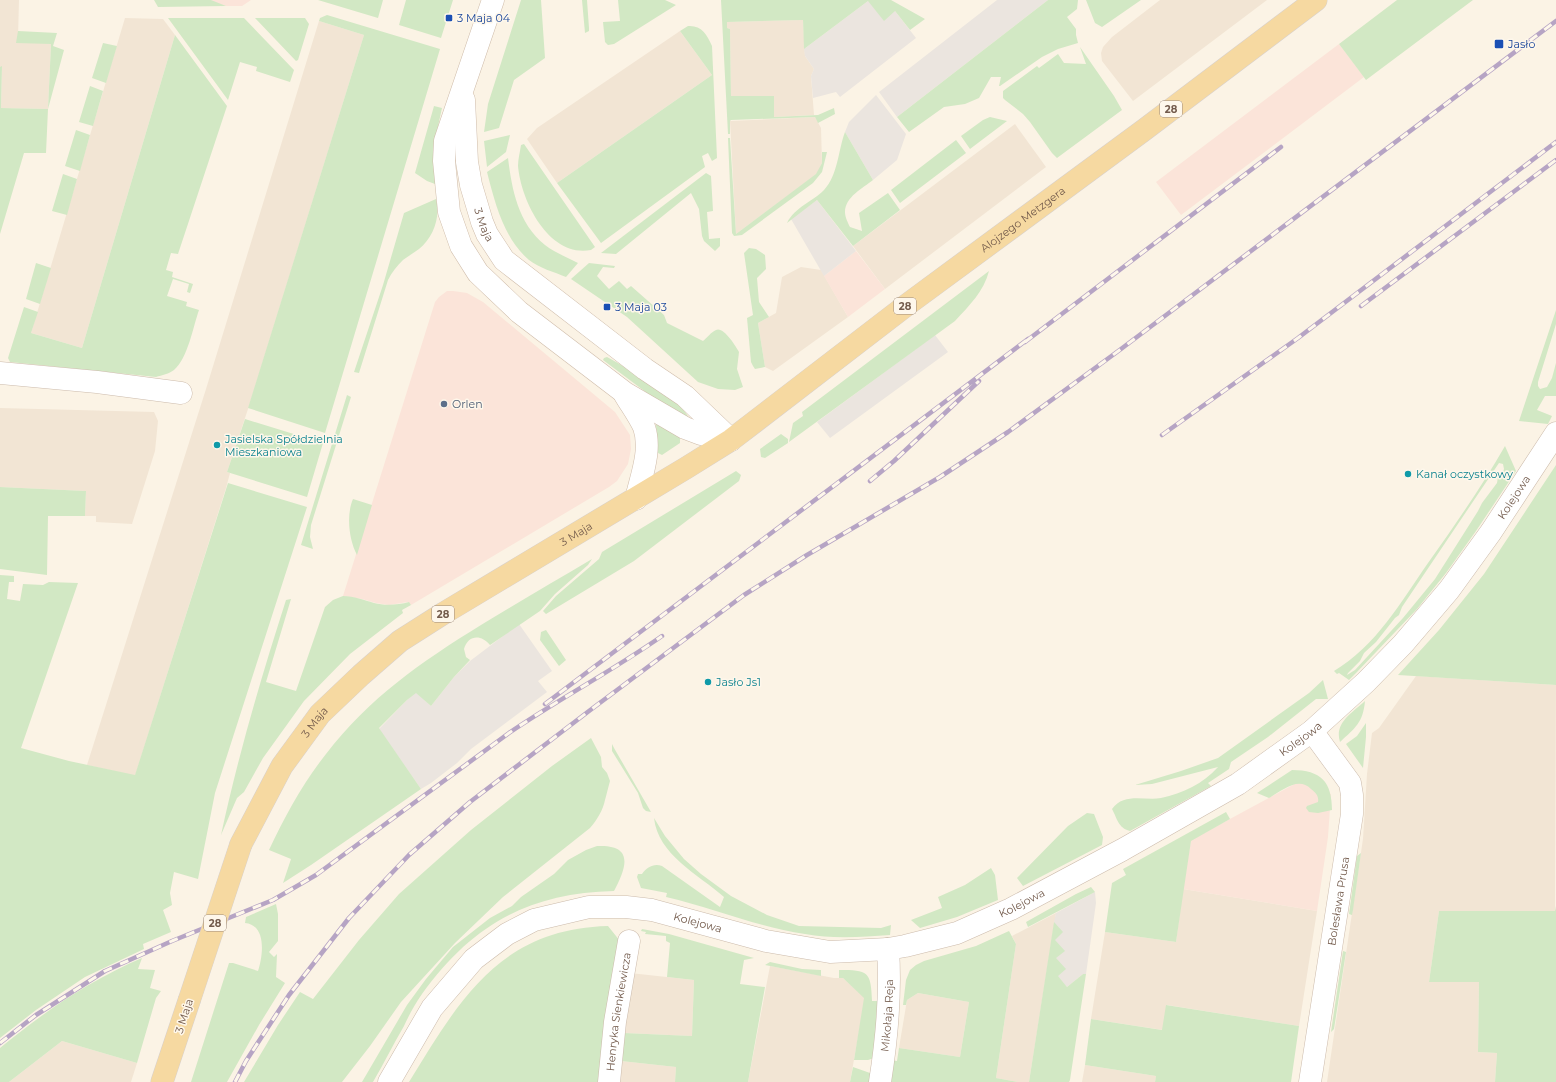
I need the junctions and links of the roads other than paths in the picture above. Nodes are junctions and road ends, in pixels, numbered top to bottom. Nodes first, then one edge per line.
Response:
1 (493, 0) edge
2 (1316, 0) edge
3 (464, 89) junction
4 (0, 373) edge
5 (181, 394) dead end
6 (624, 394) junction
7 (1556, 433) edge
8 (731, 440) junction
9 (636, 499) junction
10 (1312, 731) junction
11 (629, 940) dead end
12 (888, 949) junction
13 (162, 1082) edge
14 (389, 1082) edge
15 (609, 1082) edge
16 (880, 1082) edge
17 (1310, 1082) edge

1 - 3 street, 3 Maja
2 - 8 main road, Alojzego Metzgera / 28
3 - 6 street, 3 Maja
3 - 8 street, 3 Maja
4 - 5 street
6 - 8 street, 3 Maja
6 - 9 street, 3 Maja
7 - 10 street, Kolejowa
8 - 9 main road, 3 Maja / 28
9 - 13 main road, 3 Maja / 28, bridge
10 - 12 street, Kolejowa
10 - 17 street, Bolesława Prusa
11 - 15 street, Henryka Sienkiewicza
12 - 14 street, Kolejowa
12 - 16 street, Mikołaja Reja

